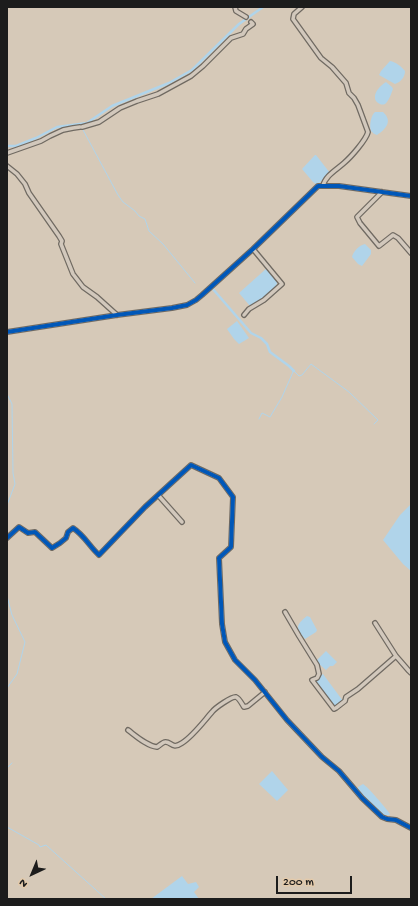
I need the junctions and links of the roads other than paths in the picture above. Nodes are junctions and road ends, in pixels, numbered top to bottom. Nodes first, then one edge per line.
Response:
1 (235, 7) edge
2 (302, 7) edge
3 (246, 17) dead end
4 (251, 22) dead end
5 (7, 153) edge
6 (7, 166) edge
7 (322, 186) junction
8 (382, 192) junction
9 (411, 196) edge
10 (253, 249) junction
11 (411, 253) edge
12 (118, 314) junction
13 (244, 315) dead end
14 (7, 332) edge
15 (158, 494) junction
16 (182, 522) dead end
17 (7, 538) edge
18 (286, 612) dead end
19 (375, 623) dead end
20 (396, 656) junction
21 (411, 673) edge
22 (265, 692) junction
23 (128, 730) dead end
24 (411, 828) edge

1 - 3 street
2 - 7 street
4 - 5 street
6 - 12 street
7 - 8 street
7 - 10 street
8 - 9 street
8 - 11 street
10 - 12 street
10 - 13 street
12 - 14 street
15 - 16 street
15 - 17 street
15 - 22 street
18 - 20 street
19 - 20 street
20 - 21 street
22 - 23 street
22 - 24 street

